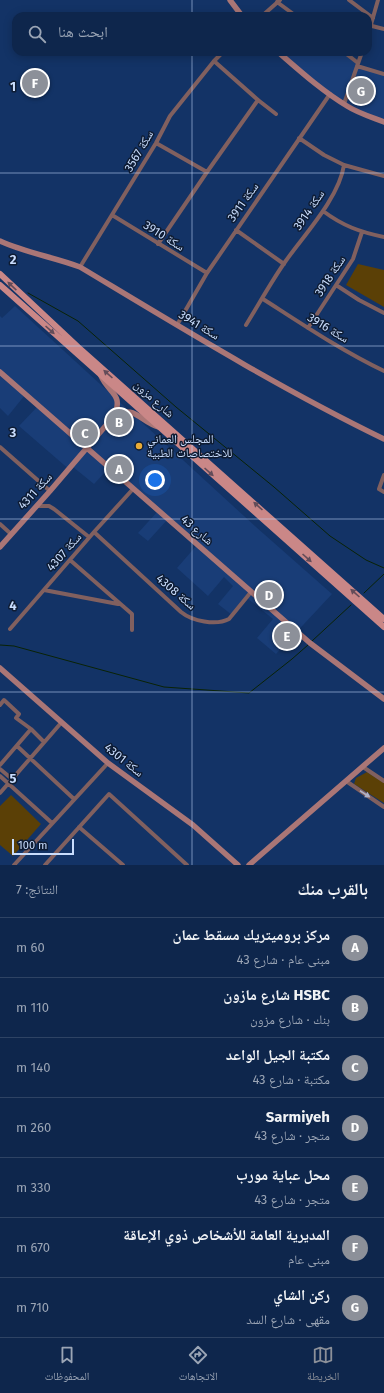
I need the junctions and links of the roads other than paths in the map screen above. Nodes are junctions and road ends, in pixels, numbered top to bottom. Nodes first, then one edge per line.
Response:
1 (230, 0) edge
2 (349, 0) edge
3 (378, 0) edge
4 (278, 1) edge
5 (239, 12) edge
6 (266, 12) edge
7 (291, 12) edge
8 (365, 12) edge
9 (373, 18) joint
10 (372, 26) joint
11 (384, 29) edge
12 (219, 56) edge
13 (283, 56) edge
14 (348, 56) edge
15 (360, 56) edge
16 (214, 61) junction
17 (357, 64) junction
18 (384, 74) edge
19 (330, 94) junction
20 (258, 100) junction
21 (344, 104) junction
22 (276, 114) dead end
23 (384, 122) edge
24 (299, 138) junction
25 (156, 143) junction
26 (344, 165) junction
27 (207, 172) junction
28 (384, 176) edge
29 (323, 211) junction
30 (112, 215) junction
31 (236, 230) junction
32 (362, 232) junction
33 (384, 237) edge
34 (0, 241) edge
35 (158, 244) junction
36 (284, 264) junction
37 (80, 266) junction
38 (207, 273) junction
39 (0, 274) edge
40 (0, 285) edge
41 (336, 285) junction
42 (263, 298) junction
43 (384, 313) edge
44 (177, 325) junction
45 (246, 325) dead end
46 (308, 328) junction
47 (384, 371) edge
48 (0, 372) edge
49 (101, 376) junction
50 (114, 416) junction
51 (159, 427) junction
52 (384, 439) edge
53 (0, 446) edge
54 (87, 449) junction
55 (384, 475) edge
56 (133, 489) junction
57 (50, 491) junction
58 (384, 492) edge
59 (37, 506) junction
60 (0, 524) edge
61 (94, 532) junction
62 (11, 534) junction
63 (89, 537) junction
64 (0, 547) edge
65 (70, 560) junction
66 (44, 590) junction
67 (252, 592) junction
68 (119, 604) junction
69 (384, 618) edge
70 (384, 627) edge
71 (10, 629) dead end
72 (132, 630) dead end
73 (0, 668) edge
74 (384, 699) edge
75 (0, 705) edge
76 (61, 723) junction
77 (31, 730) junction
78 (44, 742) junction
79 (17, 746) junction
80 (384, 748) edge
81 (30, 758) junction
82 (108, 763) junction
83 (0, 767) edge
84 (363, 767) junction
85 (0, 776) edge
86 (12, 779) junction
87 (346, 781) junction
88 (384, 781) edge
89 (8, 784) junction
90 (0, 793) edge
91 (74, 799) junction
92 (384, 806) edge
93 (52, 823) junction
94 (79, 827) junction
95 (14, 865) edge
96 (45, 865) edge
97 (123, 865) edge
98 (187, 865) edge
99 (238, 865) edge
100 (249, 865) edge

1 - 5 street
2 - 8 street
3 - 9 street
4 - 6 street
4 - 7 street
9 - 10 street
10 - 11 street
12 - 16 street, سكة 3567
13 - 19 street
14 - 17 street
15 - 17 street
16 - 20 street
16 - 25 street, سكة 3567
17 - 18 street
17 - 21 street
19 - 21 street
19 - 24 street, سكة 3911
20 - 22 street
20 - 27 street
21 - 23 street
24 - 26 street
24 - 31 street, سكة 3911
25 - 27 street
25 - 30 street, سكة 3567
26 - 28 street
26 - 29 street, سكة 3914
27 - 35 street
29 - 32 street
29 - 36 street, سكة 3914
30 - 35 street, سكة 3910
30 - 37 street, سكة 3567
31 - 36 street
31 - 38 street, سكة 3911
32 - 33 street
32 - 41 street, سكة 3918
34 - 37 street, سكة 3941
35 - 38 street, سكة 3910
36 - 42 street, سكة 3914
37 - 44 street, سكة 3941
38 - 44 street, سكة 3911
69 -> 39 main road, شارع مزون
40 -> 49 main road, شارع مزون
41 - 43 street
41 - 46 street, سكة 3918
42 - 45 street, سكة 3914
42 - 46 street, سكة 3916
44 - 52 street, سكة 3941
46 - 47 street, سكة 3916
48 - 54 street, شارع 43
49 - 50 street
49 - 51 main road, شارع مزون
50 - 51 street
50 - 54 street, سكة 4311
51 -> 70 main road, شارع مزون
53 - 57 street
54 - 56 street, شارع 43
54 - 57 street, سكة 4311
55 - 58 street
56 - 61 street, سكة 4307
56 - 67 street, شارع 43
57 - 59 street, سكة 4311
59 - 62 street, سكة 4311
59 - 63 street
60 - 62 street
61 - 63 street, سكة 4307
61 - 67 street, سكة 4308
62 - 64 street, سكة 4311
63 - 65 street, سكة 4307
65 - 66 street, سكة 4307
65 - 68 street
66 - 68 street
66 - 71 street, سكة 4307
67 - 74 street, شارع 43
68 - 72 street
73 - 76 street, سكة 4301
75 - 77 street
76 - 78 street
76 - 82 street, سكة 4301
77 - 78 street
77 - 79 street
78 - 81 street
79 - 81 street
79 - 83 street
80 - 84 street
81 - 86 street
81 - 91 street
82 - 91 street
82 - 99 street, سكة 4301
83 - 86 street
84 - 87 street
84 - 88 street
85 - 89 street
86 - 89 street
87 -> 92 street
87 - 100 street
89 - 90 street
89 - 93 street
91 - 93 street
93 - 95 street
94 - 96 street
94 - 97 street
94 - 98 street

